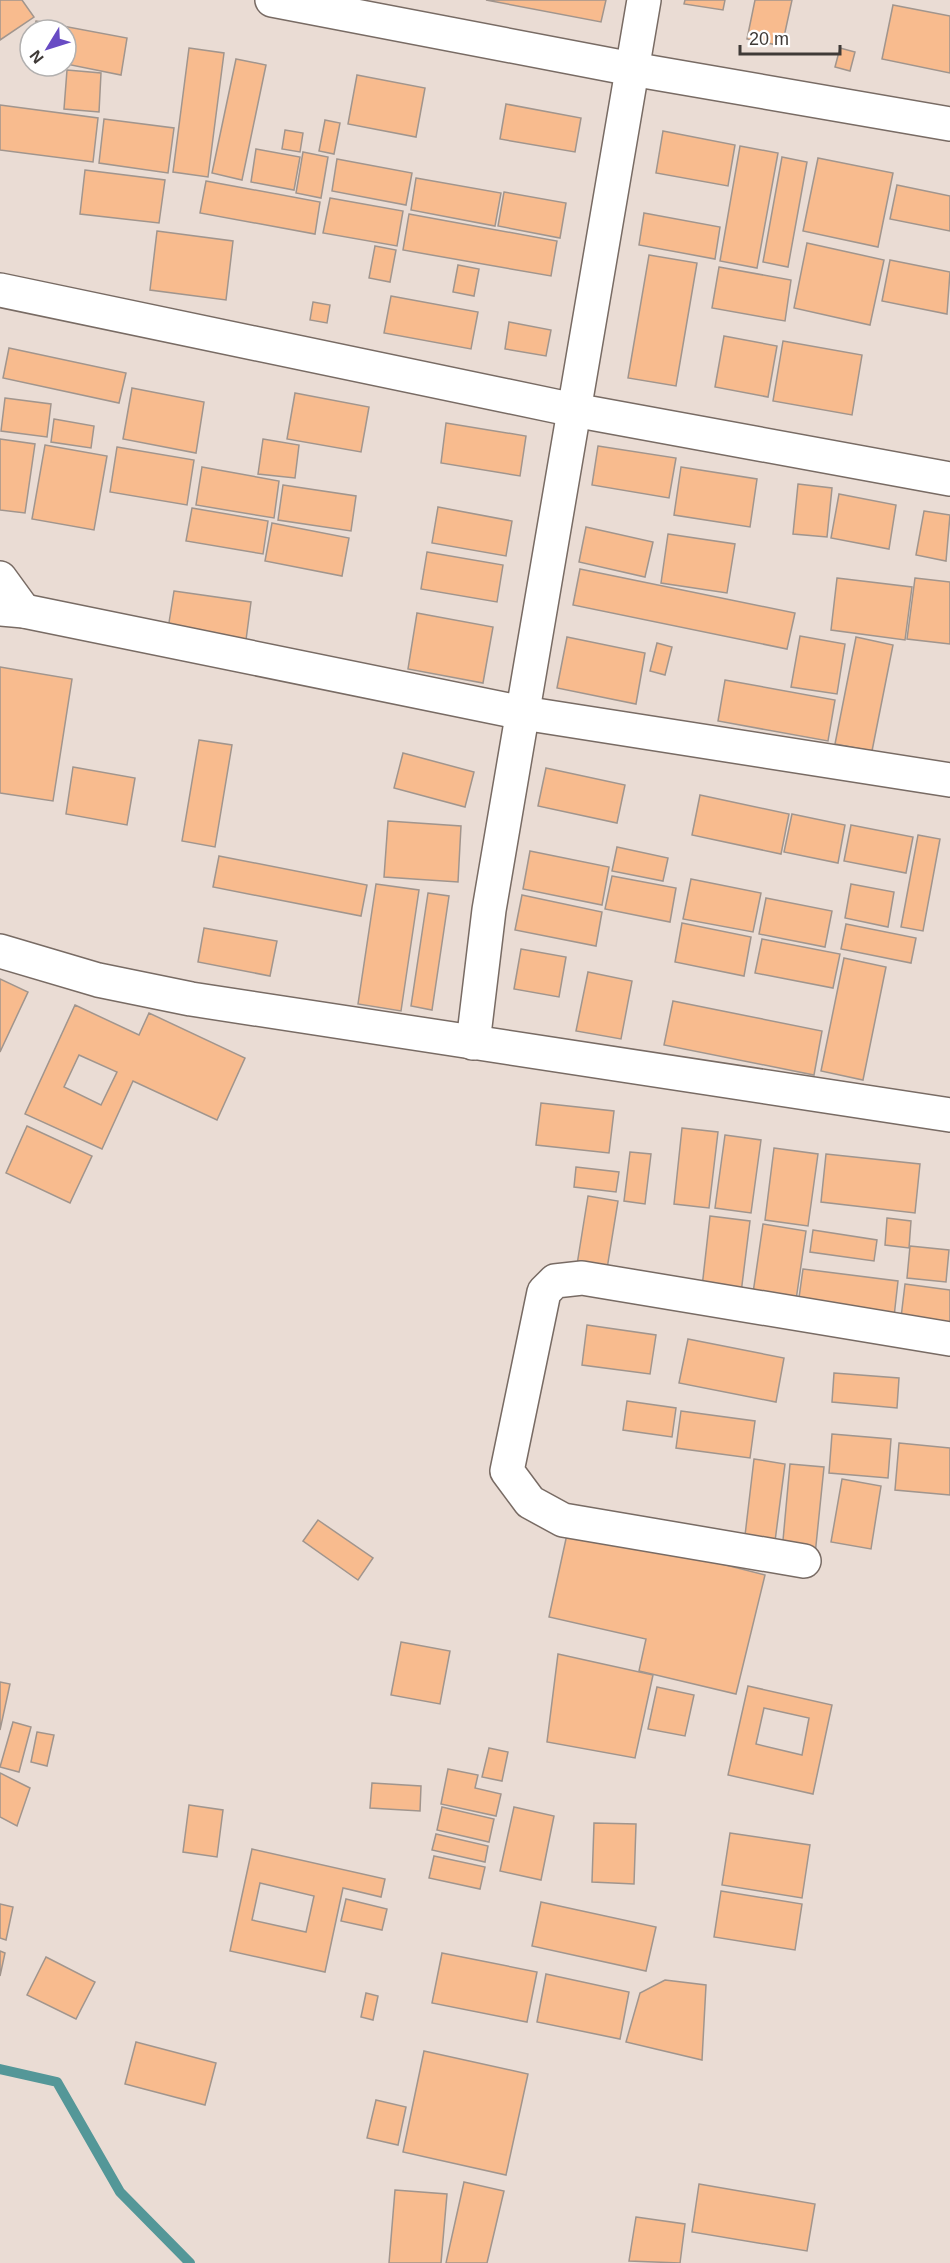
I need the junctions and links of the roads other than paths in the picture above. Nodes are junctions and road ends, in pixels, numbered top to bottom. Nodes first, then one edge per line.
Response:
1 (272, 0) edge
2 (644, 0) edge
3 (632, 69) junction
4 (950, 124) edge
5 (0, 290) edge
6 (574, 410) junction
7 (950, 479) edge
8 (0, 578) edge
9 (12, 610) edge
10 (523, 713) junction
11 (950, 780) edge
12 (0, 951) edge
13 (473, 1043) junction
14 (950, 1115) edge
15 (950, 1339) edge
16 (804, 1561) dead end

1 - 3 street
2 - 3 street
3 - 4 street
3 - 6 street
5 - 6 street
6 - 7 street
6 - 10 street
8 - 9 street
9 - 10 street
10 - 11 street
10 - 13 street
12 - 13 street
13 - 14 street
15 - 16 street

